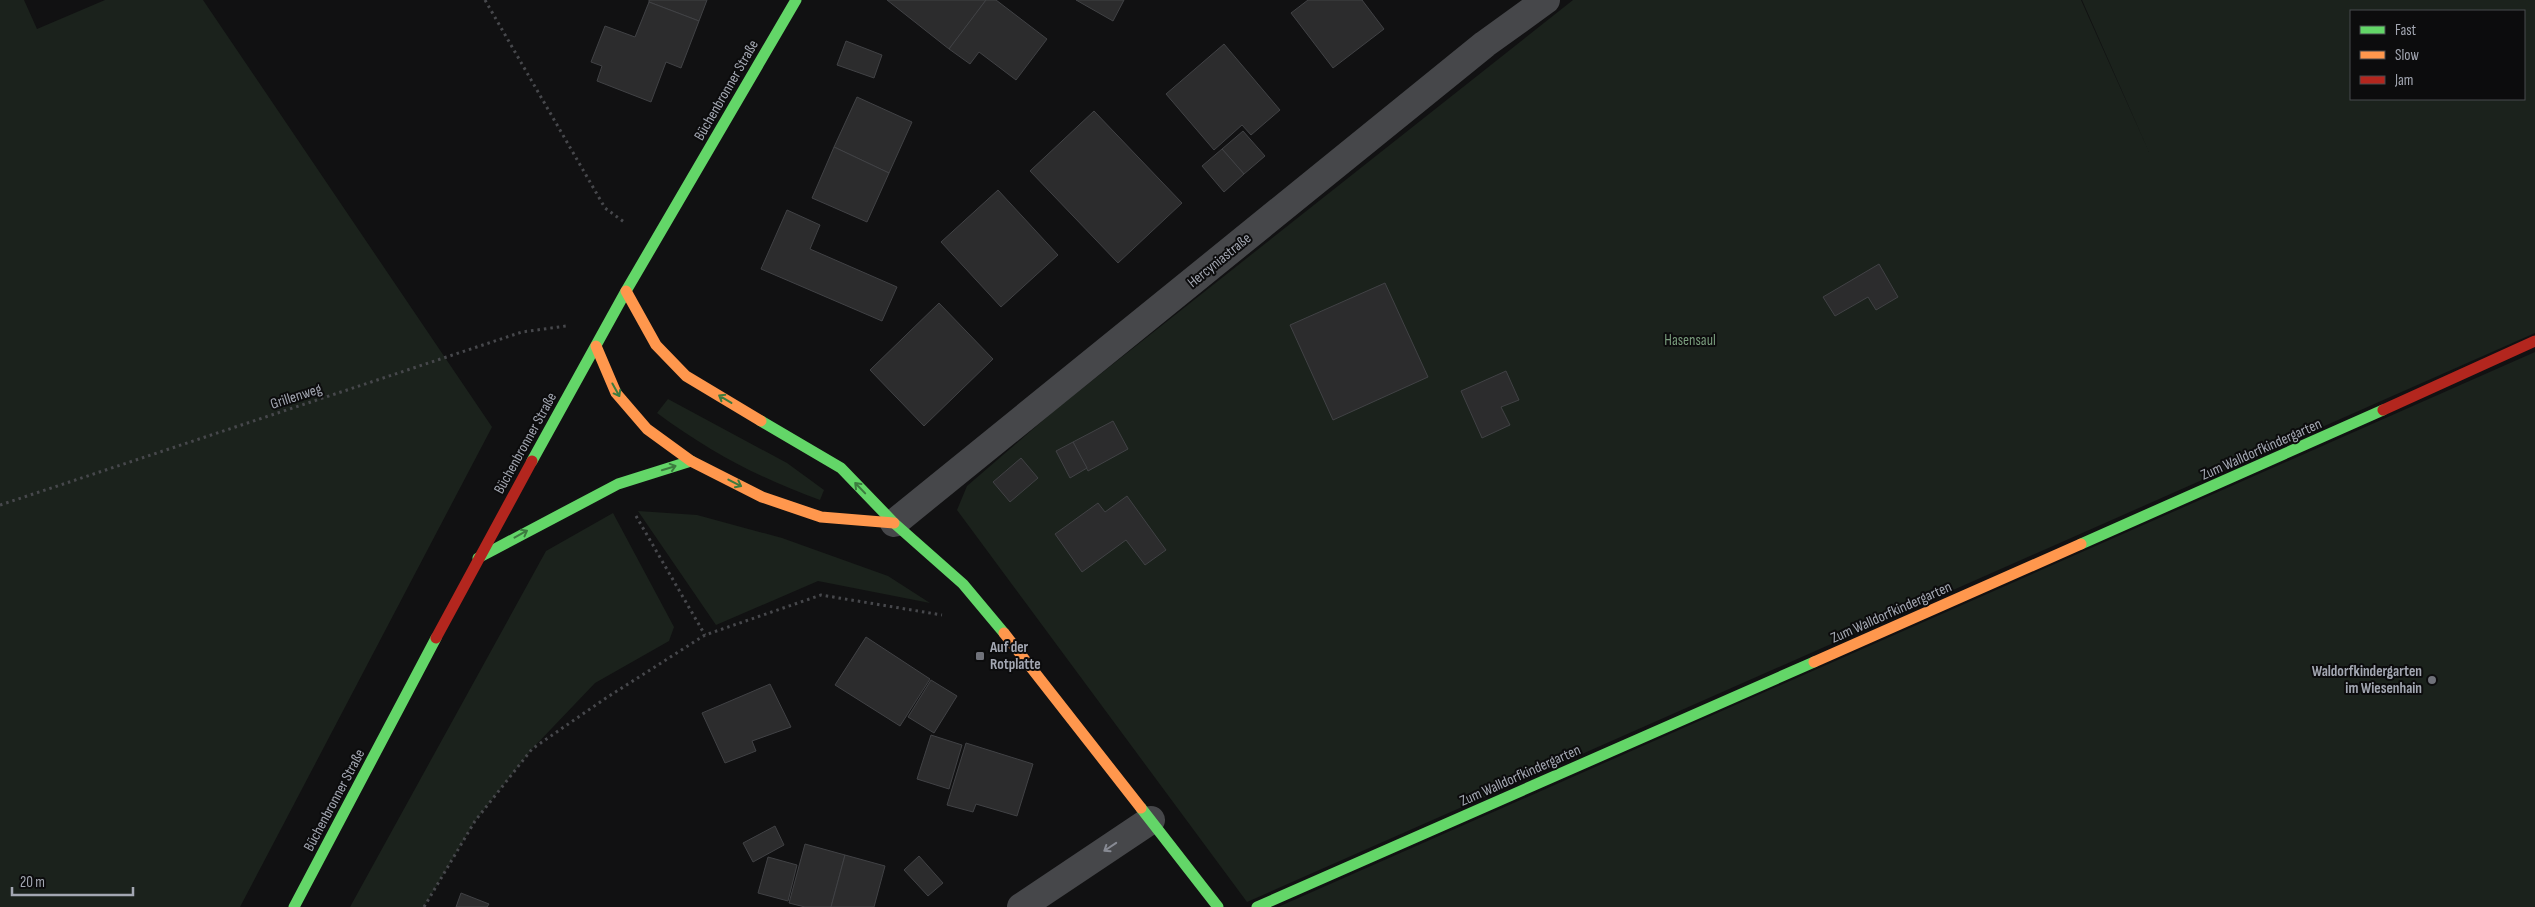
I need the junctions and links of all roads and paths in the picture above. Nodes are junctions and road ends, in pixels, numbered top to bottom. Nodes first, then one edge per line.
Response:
1 (485, 0) edge
2 (796, 0) edge
3 (1546, 0) edge
4 (654, 244) junction
5 (626, 291) junction
6 (2535, 341) edge
7 (596, 346) junction
8 (691, 461) junction
9 (618, 484) junction
10 (0, 505) edge
11 (894, 523) junction
12 (478, 558) junction
13 (997, 624) junction
14 (705, 635) junction
15 (1151, 820) junction
16 (294, 907) edge
17 (424, 907) edge
18 (1020, 907) edge
19 (1218, 907) edge
20 (1257, 907) edge

1 - 4 path
2 - 4 street, Büchenbronner Straße
3 - 11 street, Hercyniastraße
4 - 5 street, Büchenbronner Straße
5 - 7 street, Büchenbronner Straße
11 -> 5 street
6 - 20 street, Zum Walldorfkindergarten
7 -> 8 street
7 - 10 path, Grillenweg
7 - 12 street, Büchenbronner Straße
9 -> 8 street
8 -> 11 street
12 -> 9 street
9 - 14 path
11 - 13 street
12 - 16 street, Büchenbronner Straße
13 - 14 path
13 - 15 street
14 - 17 path
15 -> 18 street
15 - 19 street

